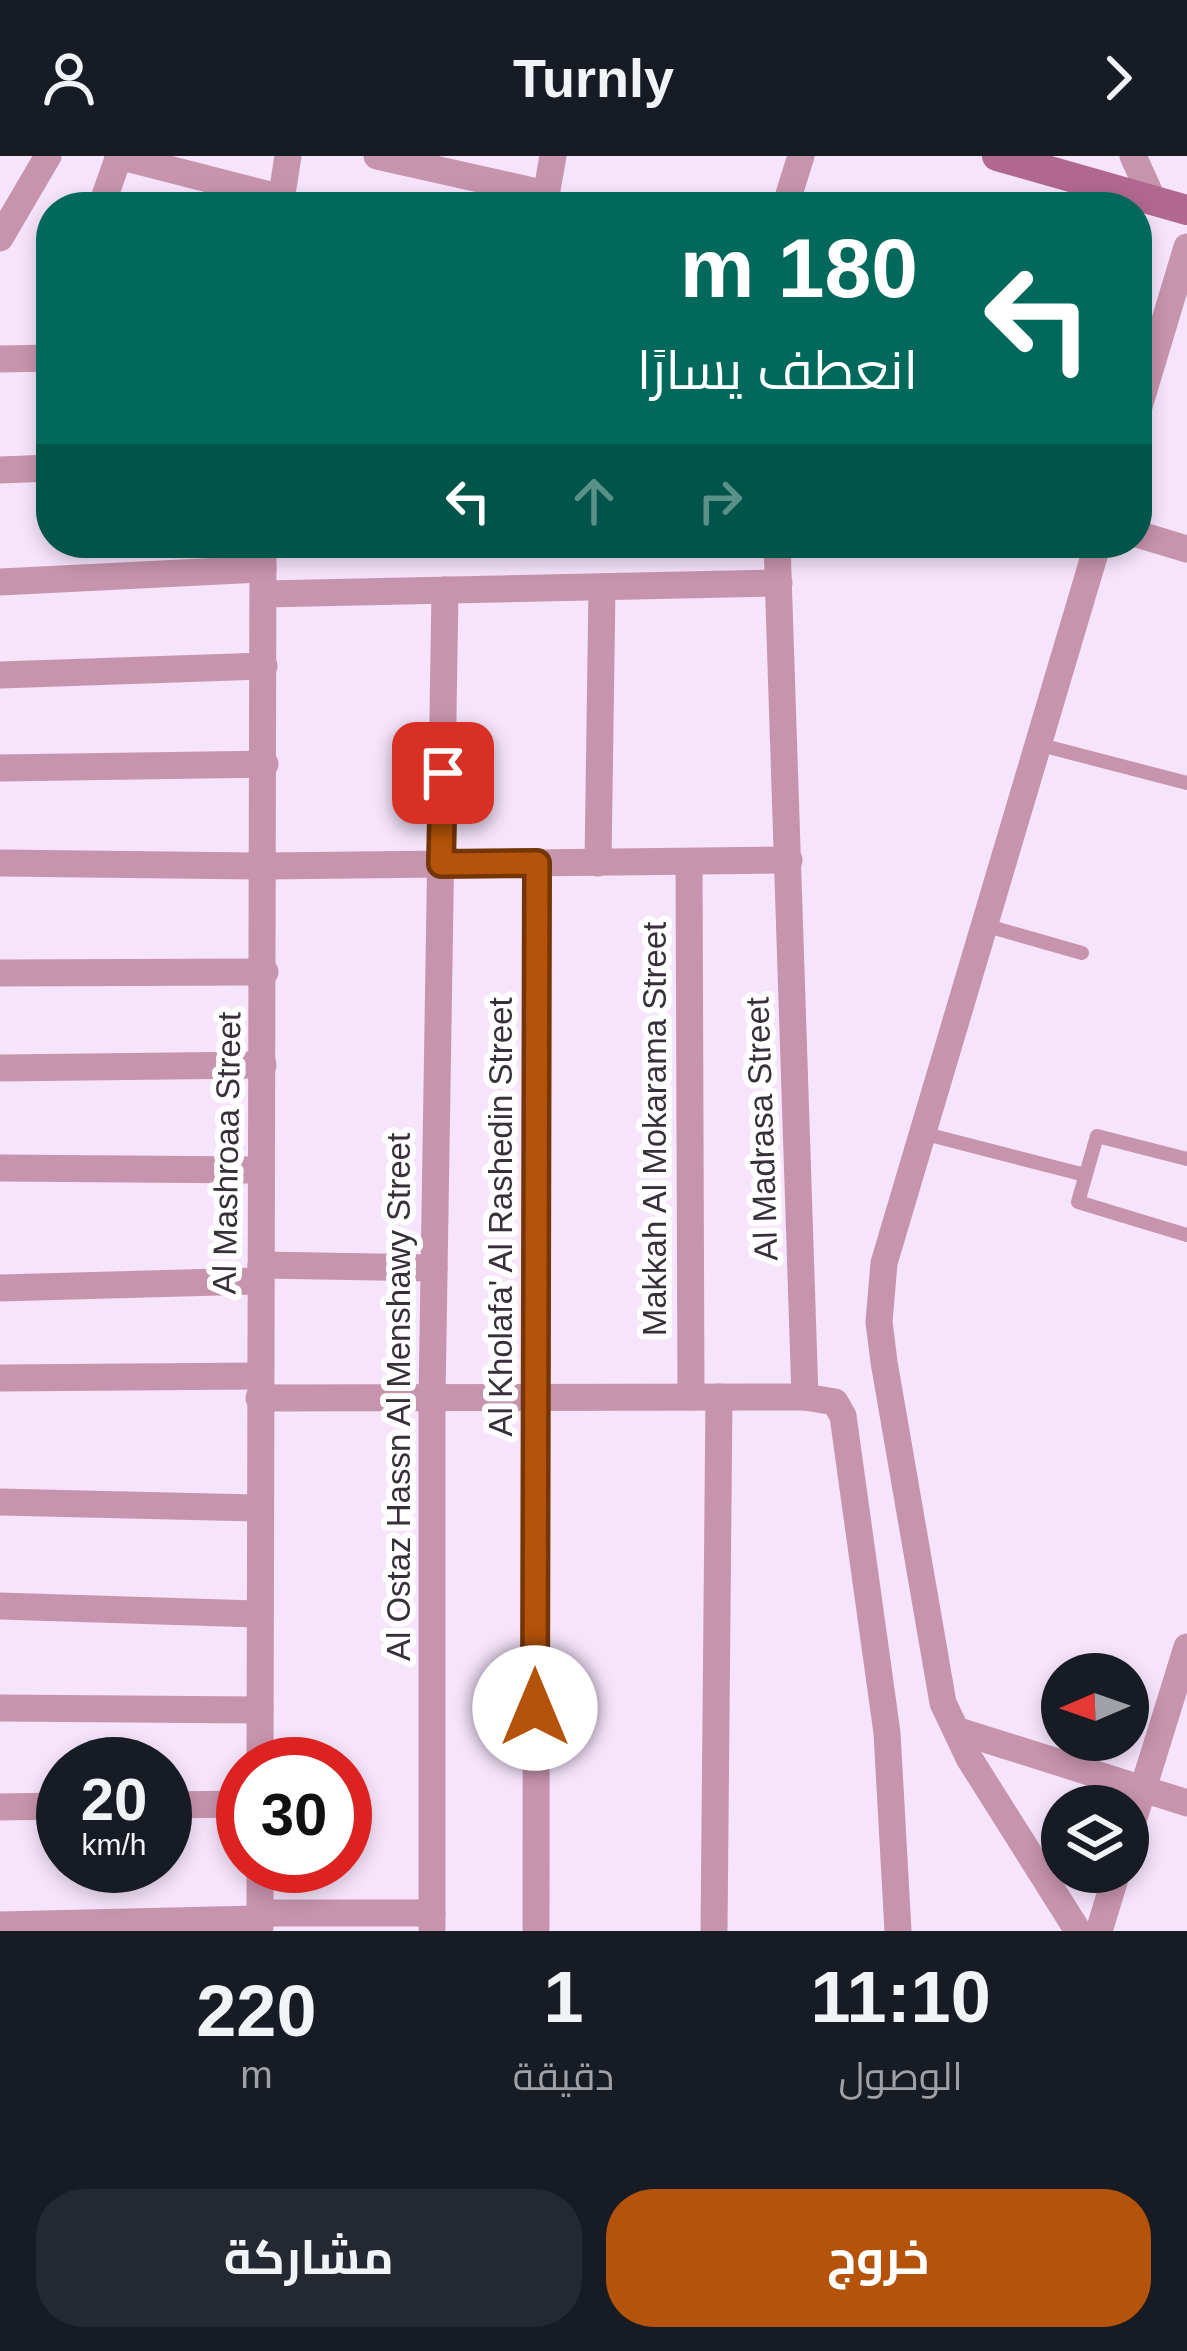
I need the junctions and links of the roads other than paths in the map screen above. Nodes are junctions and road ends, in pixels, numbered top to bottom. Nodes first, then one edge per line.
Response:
1 (48, 156) edge
2 (119, 156) edge
3 (288, 156) edge
4 (377, 156) edge
5 (553, 156) edge
6 (801, 156) edge
7 (997, 156) edge
8 (1133, 156) edge
9 (106, 192) edge
10 (243, 192) edge
11 (283, 192) edge
12 (511, 192) edge
13 (547, 192) edge
14 (790, 192) edge
15 (1125, 192) edge
16 (1149, 192) edge
17 (1153, 200) edge
18 (1187, 209) edge
19 (3, 225) edge
20 (1187, 247) edge
21 (1174, 335) edge
22 (36, 354) edge
23 (0, 359) edge
24 (1152, 381) edge
25 (36, 469) edge
26 (0, 470) edge
27 (1152, 538) edge
28 (1187, 550) edge
29 (777, 558) edge
30 (1093, 558) edge
31 (263, 569) edge
32 (0, 582) edge
33 (778, 583) junction
34 (602, 587) junction
35 (446, 590) junction
36 (264, 666) junction
37 (0, 675) edge
38 (1037, 744) junction
39 (265, 764) junction
40 (0, 768) edge
41 (1187, 782) edge
42 (789, 860) junction
43 (688, 862) junction
44 (0, 863) edge
45 (537, 863) junction
46 (598, 863) junction
47 (441, 864) junction
48 (266, 866) junction
49 (984, 926) junction
50 (1082, 953) dead end
51 (265, 972) junction
52 (0, 973) edge
53 (263, 1064) junction
54 (0, 1068) edge
55 (922, 1133) junction
56 (1187, 1159) edge
57 (0, 1168) edge
58 (261, 1170) junction
59 (1085, 1175) junction
60 (1187, 1234) edge
61 (434, 1268) junction
62 (261, 1273) junction
63 (0, 1288) edge
64 (0, 1378) edge
65 (259, 1387) junction
66 (805, 1396) junction
67 (535, 1397) junction
68 (705, 1397) junction
69 (432, 1398) junction
70 (0, 1502) edge
71 (260, 1508) junction
72 (0, 1606) edge
73 (259, 1614) junction
74 (1187, 1647) edge
75 (0, 1708) edge
76 (260, 1710) junction
77 (956, 1730) junction
78 (260, 1737) edge
79 (1130, 1785) edge
80 (1144, 1785) edge
81 (1149, 1791) edge
82 (1187, 1803) edge
83 (36, 1806) edge
84 (0, 1807) edge
85 (1111, 1893) edge
86 (260, 1921) edge
87 (432, 1922) edge
88 (0, 1924) edge
89 (536, 1931) edge
90 (714, 1931) edge
91 (898, 1931) edge
92 (1078, 1931) edge
93 (1099, 1931) edge

1 - 19 street
2 - 9 street
2 - 10 street
3 - 11 street
4 - 12 street
5 - 13 street
6 - 14 street
7 - 15 street
8 - 16 street
17 - 18 street
20 - 21 street
21 - 24 street
22 - 23 street
25 - 26 street
27 - 28 street
29 - 33 street, Al Madrasa Street
30 - 38 street
31 - 32 street
31 - 35 street
31 - 36 street, Al Mashroaa Street
33 - 34 street
33 - 42 street, Al Madrasa Street
34 - 35 street
34 - 46 street
35 - 47 street, Al Ostaz Hassn Al Menshawy Street
36 - 37 street
36 - 39 street, Al Mashroaa Street
38 - 41 lane
38 - 49 street
39 - 40 street
39 - 48 street, Al Mashroaa Street
42 - 43 street
42 - 66 street, Al Madrasa Street
43 - 46 street
43 - 68 street, Makkah Al Mokarama Street
44 - 48 street
45 - 46 street
45 - 47 street
45 - 67 street, Al Kholafa' Al Rashedin Street
47 - 48 street
47 - 61 street, Al Ostaz Hassn Al Menshawy Street
48 - 51 street, Al Mashroaa Street
49 - 50 lane
49 - 55 street
51 - 52 street
51 - 53 street, Al Mashroaa Street
53 - 54 street
53 - 58 street, Al Mashroaa Street
55 - 59 lane
55 - 77 street
56 - 59 lane
57 - 58 street
58 - 62 street, Al Mashroaa Street
59 - 60 lane
61 - 62 street
61 - 69 street, Al Ostaz Hassn Al Menshawy Street
62 - 63 street
62 - 65 street, Al Mashroaa Street
64 - 65 street
65 - 69 street
65 - 71 street, Al Mashroaa Street
66 - 68 street
66 - 91 street
67 - 68 street
67 - 69 street
67 - 89 street, Al Kholafa' Al Rashedin Street
68 - 90 street, Makkah Al Mokarama Street
69 - 87 street, Al Ostaz Hassn Al Menshawy Street
70 - 71 street
71 - 73 street, Al Mashroaa Street
72 - 73 street
73 - 76 street, Al Mashroaa Street
74 - 80 street
75 - 76 street
76 - 78 street, Al Mashroaa Street
77 - 79 street
77 - 92 street
81 - 82 street
83 - 84 street
85 - 93 street
86 - 87 street
86 - 88 street

